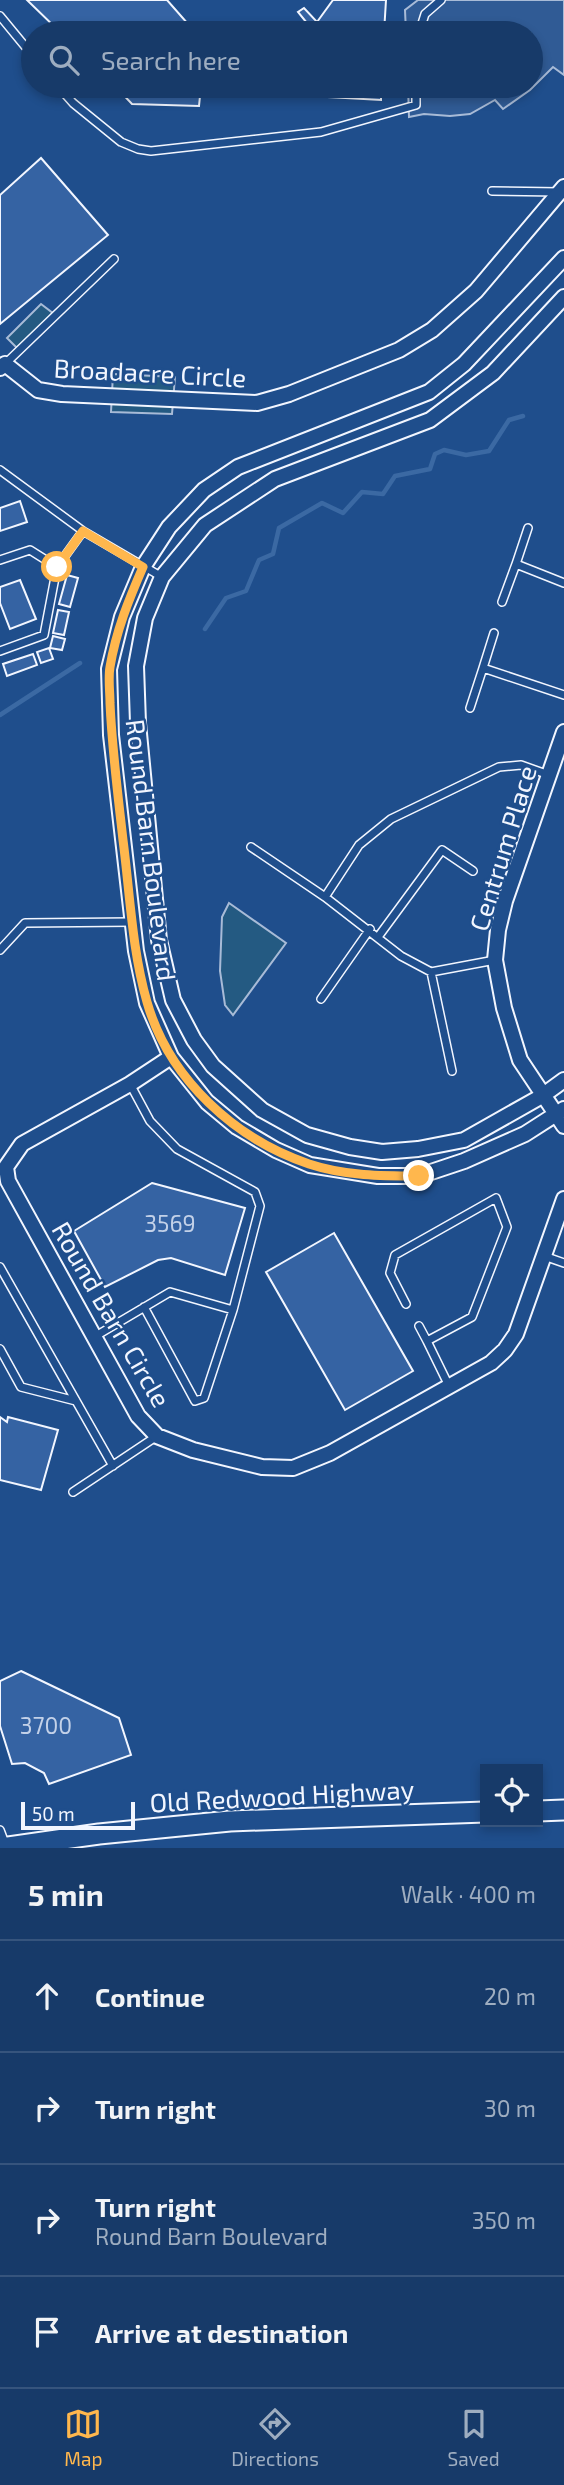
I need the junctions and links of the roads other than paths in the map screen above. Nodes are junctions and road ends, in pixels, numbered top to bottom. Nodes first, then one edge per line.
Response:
1 (441, 0) edge
2 (0, 16) edge
3 (423, 21) edge
4 (21, 41) edge
5 (68, 98) edge
6 (415, 98) edge
7 (562, 190) edge
8 (492, 191) dead end
9 (114, 258) dead end
10 (564, 258) edge
11 (564, 297) edge
12 (2, 364) edge
13 (0, 470) edge
14 (528, 528) dead end
15 (83, 531) junction
16 (0, 560) edge
17 (516, 564) junction
18 (57, 567) junction
19 (143, 567) junction
20 (162, 577) junction
21 (564, 583) edge
22 (502, 602) dead end
23 (494, 633) dead end
24 (0, 651) edge
25 (483, 668) junction
26 (564, 695) edge
27 (470, 708) dead end
28 (564, 732) edge
29 (549, 775) junction
30 (251, 846) dead end
31 (472, 871) dead end
32 (325, 897) junction
33 (133, 922) junction
34 (370, 929) junction
35 (378, 937) junction
36 (0, 950) edge
37 (495, 960) junction
38 (431, 972) junction
39 (321, 999) dead end
40 (171, 1057) junction
41 (453, 1071) dead end
42 (564, 1080) edge
43 (130, 1084) junction
44 (542, 1096) junction
45 (562, 1116) edge
46 (3, 1168) edge
47 (564, 1199) edge
48 (544, 1256) junction
49 (564, 1263) edge
50 (0, 1267) edge
51 (407, 1304) dead end
52 (144, 1307) junction
53 (233, 1310) junction
54 (419, 1326) dead end
55 (93, 1337) junction
56 (427, 1341) junction
57 (0, 1349) edge
58 (449, 1387) junction
59 (76, 1401) junction
60 (157, 1436) junction
61 (113, 1466) junction
62 (73, 1492) dead end
63 (564, 1810) edge
64 (543, 1811) edge
65 (480, 1812) edge
66 (2, 1841) edge

1 - 3 lane
2 - 4 lane
5 - 6 lane
7 - 8 lane
7 - 12 street, Broadacre Circle
9 - 12 lane
10 - 19 street, Round Barn Boulevard
11 - 20 street, Round Barn Boulevard
13 - 15 lane
14 - 17 lane
15 - 18 lane
15 - 19 lane
16 - 18 lane
17 - 21 lane
17 - 22 lane
18 - 24 lane
19 - 20 lane
19 - 33 street, Round Barn Boulevard
20 - 44 street, Round Barn Boulevard
23 - 25 lane
25 - 26 lane
25 - 27 lane
28 - 29 street, Centrum Place
29 - 32 lane
29 - 37 street, Centrum Place
30 - 32 lane
31 - 35 lane
32 - 34 lane
33 - 36 lane
33 - 40 street, Round Barn Boulevard
34 - 35 lane
34 - 39 lane
35 - 38 lane
37 - 38 lane
37 - 44 street, Centrum Place
38 - 41 lane
40 - 43 street, Round Barn Circle
40 - 45 street, Round Barn Boulevard
42 - 44 street, Round Barn Boulevard
43 - 46 street, Round Barn Circle
43 - 53 lane
44 - 45 street
46 - 55 street, Round Barn Circle
47 - 48 street, Round Barn Circle
48 - 49 lane
48 - 58 street, Round Barn Circle
50 - 59 lane
51 - 56 lane
52 - 53 lane
52 - 53 lane
52 - 55 lane
54 - 56 lane
55 - 60 street, Round Barn Circle
56 - 58 lane
57 - 59 lane
58 - 60 street, Round Barn Circle
59 - 61 lane
60 - 61 lane
61 - 62 lane
63 - 64 main road
65 - 66 main road, Old Redwood Highway

